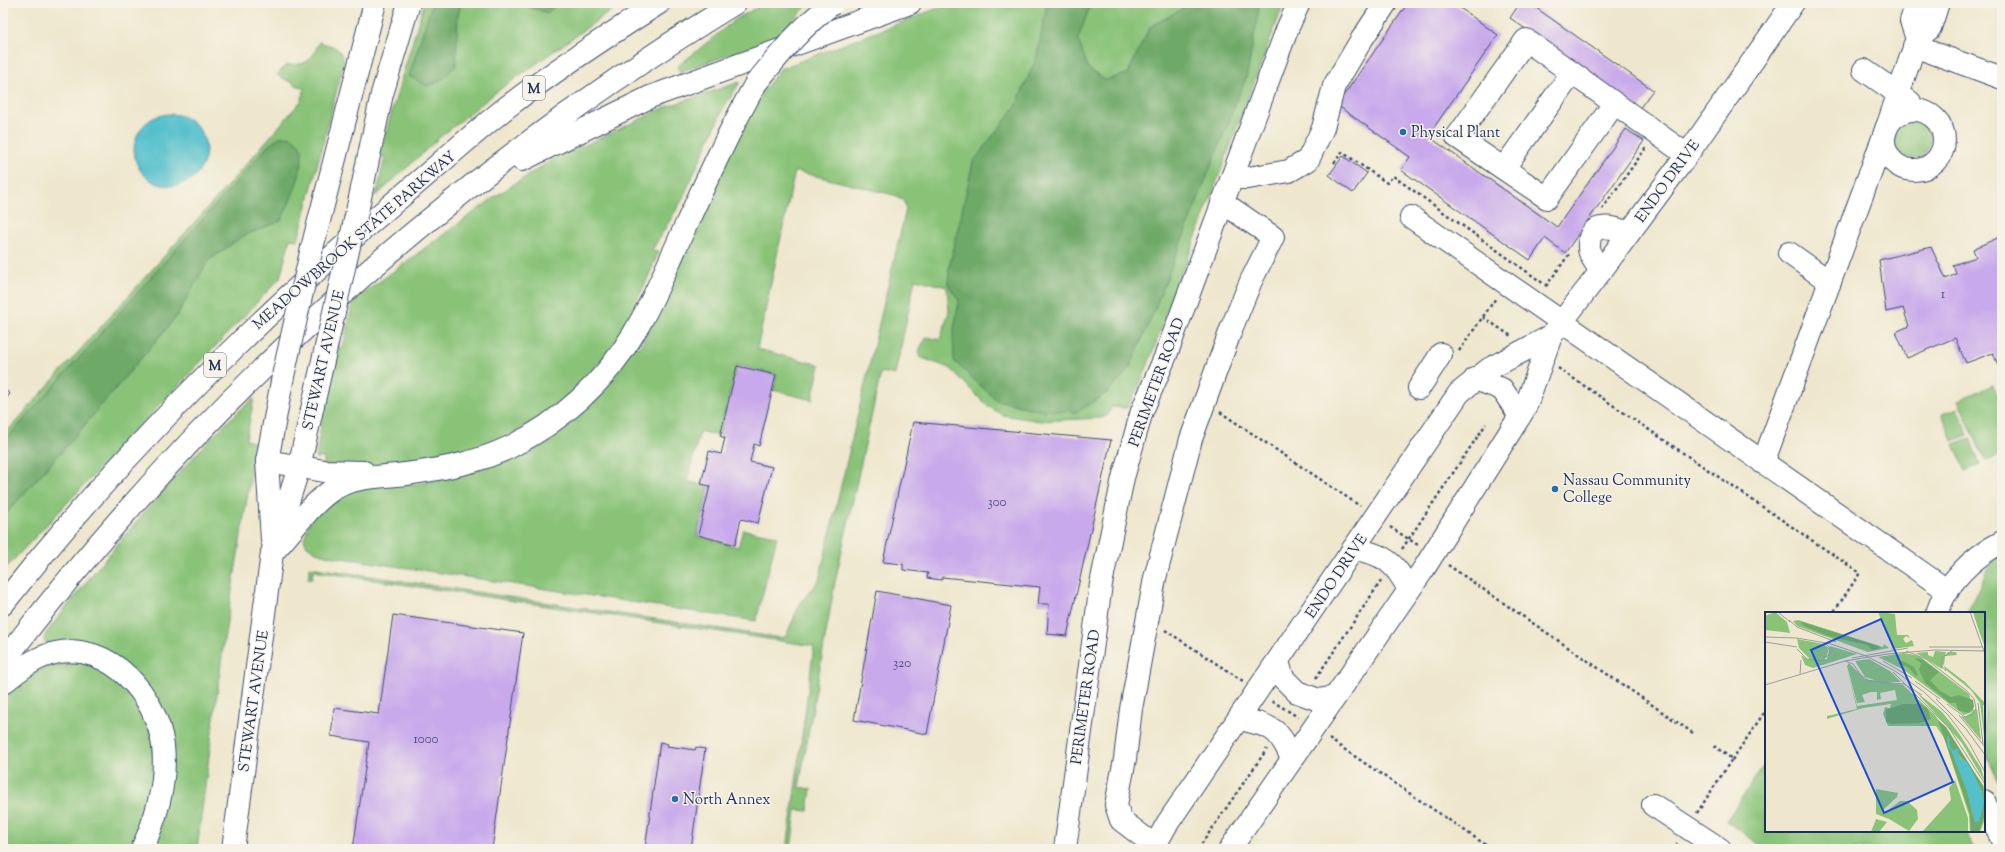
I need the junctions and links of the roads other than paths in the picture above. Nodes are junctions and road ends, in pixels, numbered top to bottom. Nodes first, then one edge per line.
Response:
1 (375, 3) edge
2 (409, 3) edge
3 (658, 3) edge
4 (735, 3) edge
5 (833, 3) edge
6 (910, 3) edge
7 (1299, 3) edge
8 (1386, 3) edge
9 (1793, 3) edge
10 (1917, 3) edge
11 (1938, 3) edge
12 (1783, 13) edge
13 (1916, 43) junction
14 (1864, 70) dead end
15 (1572, 73) junction
16 (2002, 78) edge
17 (1899, 94) junction
18 (1614, 104) junction
19 (1923, 111) junction
20 (1886, 130) junction
21 (1686, 155) junction
22 (1504, 168) junction
23 (1232, 178) junction
24 (472, 185) junction
25 (1222, 202) junction
26 (1411, 216) dead end
27 (1629, 233) junction
28 (1789, 253) dead end
29 (1601, 271) junction
30 (1830, 282) junction
31 (1556, 329) junction
32 (1536, 353) junction
33 (1441, 354) road end
34 (1475, 379) junction
35 (1419, 388) dead end
36 (1520, 416) junction
37 (267, 461) junction
38 (1763, 463) junction
39 (299, 467) junction
40 (407, 474) junction
41 (2002, 542) edge
42 (1353, 550) junction
43 (272, 553) junction
44 (32, 567) junction
45 (1409, 590) junction
46 (1948, 591) junction
47 (3, 592) edge
48 (3, 604) edge
49 (1938, 612) edge
50 (3, 662) edge
51 (1278, 662) junction
52 (3, 682) edge
53 (1335, 697) junction
54 (1240, 719) junction
55 (1292, 759) junction
56 (1985, 803) edge
57 (1653, 805) dead end
58 (2002, 840) edge
59 (1154, 847) edge
60 (142, 849) edge
61 (233, 849) edge
62 (1065, 849) edge
63 (1230, 849) edge
64 (1720, 849) edge

1 - 37 main road, STEWART AVENUE, bridge
2 - 39 main road, STEWART AVENUE, bridge
3 - 44 main road, MEADOWBROOK STATE PARKWAY / M
4 - 24 main road, M
5 - 40 main road, bridge
6 - 24 main road
7 - 23 main road, PERIMETER ROAD
8 - 23 main road
9 - 12 main road, ENDO DRIVE
10 - 13 main road
11 - 13 main road
12 - 21 main road, ENDO DRIVE
13 - 16 main road
13 - 17 main road
14 - 17 main road
15 - 18 main road
15 - 22 main road
15 - 22 main road
17 - 19 main road
17 - 20 main road
18 - 21 main road
18 - 22 main road
19 - 20 main road
19 - 20 main road
20 - 30 main road
21 - 27 main road, ENDO DRIVE
23 - 25 main road, PERIMETER ROAD
24 - 50 main road, M
25 - 59 main road
25 - 62 main road, PERIMETER ROAD
26 - 31 main road
27 - 29 main road, ENDO DRIVE
27 - 29 main road
28 - 30 main road
29 - 31 main road, ENDO DRIVE
30 - 38 main road
31 - 32 main road, ENDO DRIVE
31 - 38 main road
32 - 34 main road, ENDO DRIVE
32 - 36 main road
33 - 35 main road
34 - 36 main road
34 - 42 main road, ENDO DRIVE
36 - 45 main road
37 - 39 main road
37 - 43 main road, STEWART AVENUE
38 - 46 main road
39 - 40 main road
39 - 43 main road, STEWART AVENUE
40 - 43 main road
41 - 46 main road
42 - 45 main road
42 - 51 main road, ENDO DRIVE
43 - 61 main road, STEWART AVENUE
44 - 47 main road
44 - 48 main road, MEADOWBROOK STATE PARKWAY / M
45 - 53 main road
46 - 49 main road
51 - 53 main road
51 - 54 main road, ENDO DRIVE
52 - 60 main road
53 - 55 main road
54 - 55 main road
54 - 59 main road, ENDO DRIVE
55 - 63 main road
56 - 58 main road
57 - 64 main road

